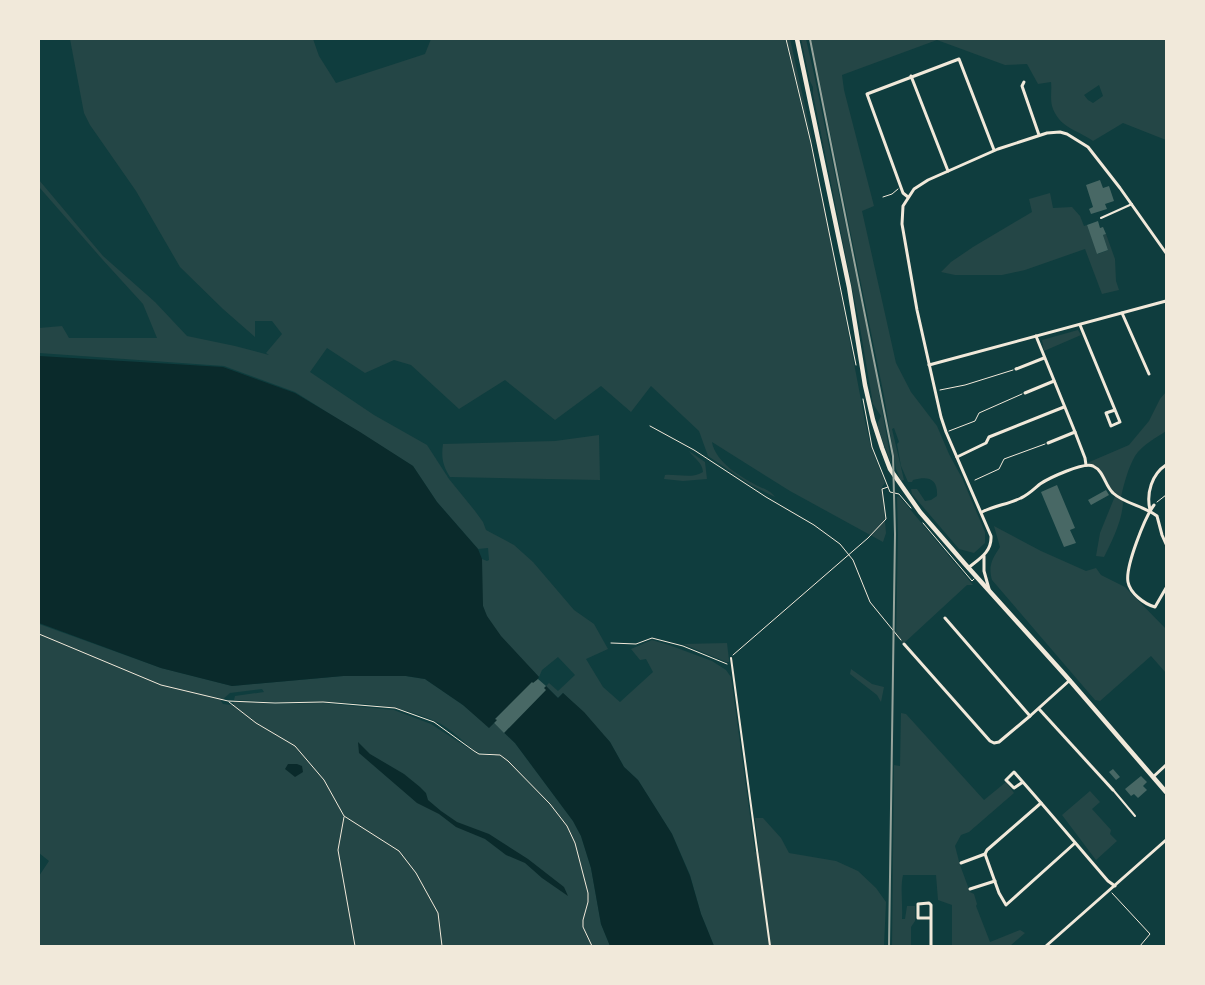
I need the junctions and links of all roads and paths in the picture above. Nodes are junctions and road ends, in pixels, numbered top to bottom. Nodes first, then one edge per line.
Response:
1 (786, 39) edge
2 (797, 39) edge
3 (912, 76) junction
4 (1024, 82) dead end
5 (1039, 134) junction
6 (994, 150) junction
7 (948, 171) junction
8 (901, 187) junction
9 (883, 197) dead end
10 (908, 197) junction
11 (1132, 204) junction
12 (1101, 218) dead end
13 (1166, 253) edge
14 (840, 288) dead end
15 (1166, 301) edge
16 (1122, 313) junction
17 (1080, 324) junction
18 (1036, 336) junction
19 (1044, 358) junction
20 (929, 366) junction
21 (1016, 369) joint
22 (1149, 374) dead end
23 (1054, 381) junction
24 (935, 391) junction
25 (1025, 393) joint
26 (1064, 406) junction
27 (1115, 410) junction
28 (650, 426) dead end
29 (946, 432) junction
30 (1075, 432) junction
31 (1048, 442) joint
32 (957, 457) junction
33 (1166, 464) edge
34 (1086, 465) junction
35 (975, 480) dead end
36 (1166, 495) edge
37 (1154, 505) joint
38 (912, 510) dead end
39 (1150, 510) junction
40 (982, 512) junction
41 (921, 521) dead end
42 (1166, 544) edge
43 (849, 554) junction
44 (984, 556) junction
45 (968, 568) junction
46 (972, 581) dead end
47 (1166, 588) edge
48 (989, 590) junction
49 (944, 618) dead end
50 (39, 634) edge
51 (611, 643) dead end
52 (904, 644) joint
53 (731, 658) joint
54 (732, 667) junction
55 (1070, 680) junction
56 (228, 701) junction
57 (1039, 709) junction
58 (1030, 716) junction
59 (1166, 765) edge
60 (1153, 777) junction
61 (1023, 782) junction
62 (1113, 790) joint
63 (1166, 792) edge
64 (1041, 803) junction
65 (344, 816) junction
66 (1135, 816) dead end
67 (1166, 840) edge
68 (1076, 843) junction
69 (985, 854) junction
70 (962, 863) dead end
71 (995, 881) junction
72 (1115, 886) junction
73 (970, 889) dead end
74 (1110, 890) junction
75 (931, 918) junction
76 (355, 946) edge
77 (442, 946) edge
78 (592, 946) edge
79 (770, 946) edge
80 (931, 946) edge
81 (1046, 946) edge
82 (1140, 946) edge

1 - 14 path
2 - 45 main road
3 - 6 street
3 - 7 street
3 - 8 street
4 - 5 street
5 - 6 street
5 - 11 street
6 - 7 street
7 - 10 street
8 - 9 path
8 - 10 street
10 - 20 street
11 - 12 lane
11 - 13 street
15 - 16 street
16 - 17 street
16 - 22 street
17 - 18 street
17 - 27 street
18 - 19 street
18 - 20 street
19 - 21 street
19 - 23 street
20 - 24 street
21 - 24 path
23 - 25 street
23 - 26 street
24 - 29 street
25 - 29 path
26 - 30 street
26 - 32 street
27 - 27 street
28 - 43 path
29 - 32 street
30 - 31 street
30 - 34 street
31 - 35 path
32 - 40 street
33 - 39 street
34 - 39 street
34 - 40 street
36 - 37 path
37 - 39 street
38 - 43 path
39 - 42 street
39 - 47 street
40 - 44 street
41 - 46 path
43 - 52 path
43 - 53 path
44 - 45 street
44 - 48 street
45 - 48 main road
48 - 55 main road
49 - 58 street
50 - 56 path
51 - 54 path
52 - 58 street
53 - 54 lane
54 - 79 lane
55 - 57 street
55 - 60 main road
56 - 65 path
56 - 78 path
57 - 58 street
57 - 62 street
59 - 60 street
60 - 63 main road
61 - 61 street
61 - 64 street
62 - 66 lane
64 - 68 street
64 - 69 street
65 - 76 path
65 - 77 path
67 - 72 street
68 - 71 street
68 - 72 street
69 - 70 street
69 - 71 street
71 - 73 street
72 - 74 street
74 - 81 street
74 - 82 path
75 - 75 street
75 - 80 street

